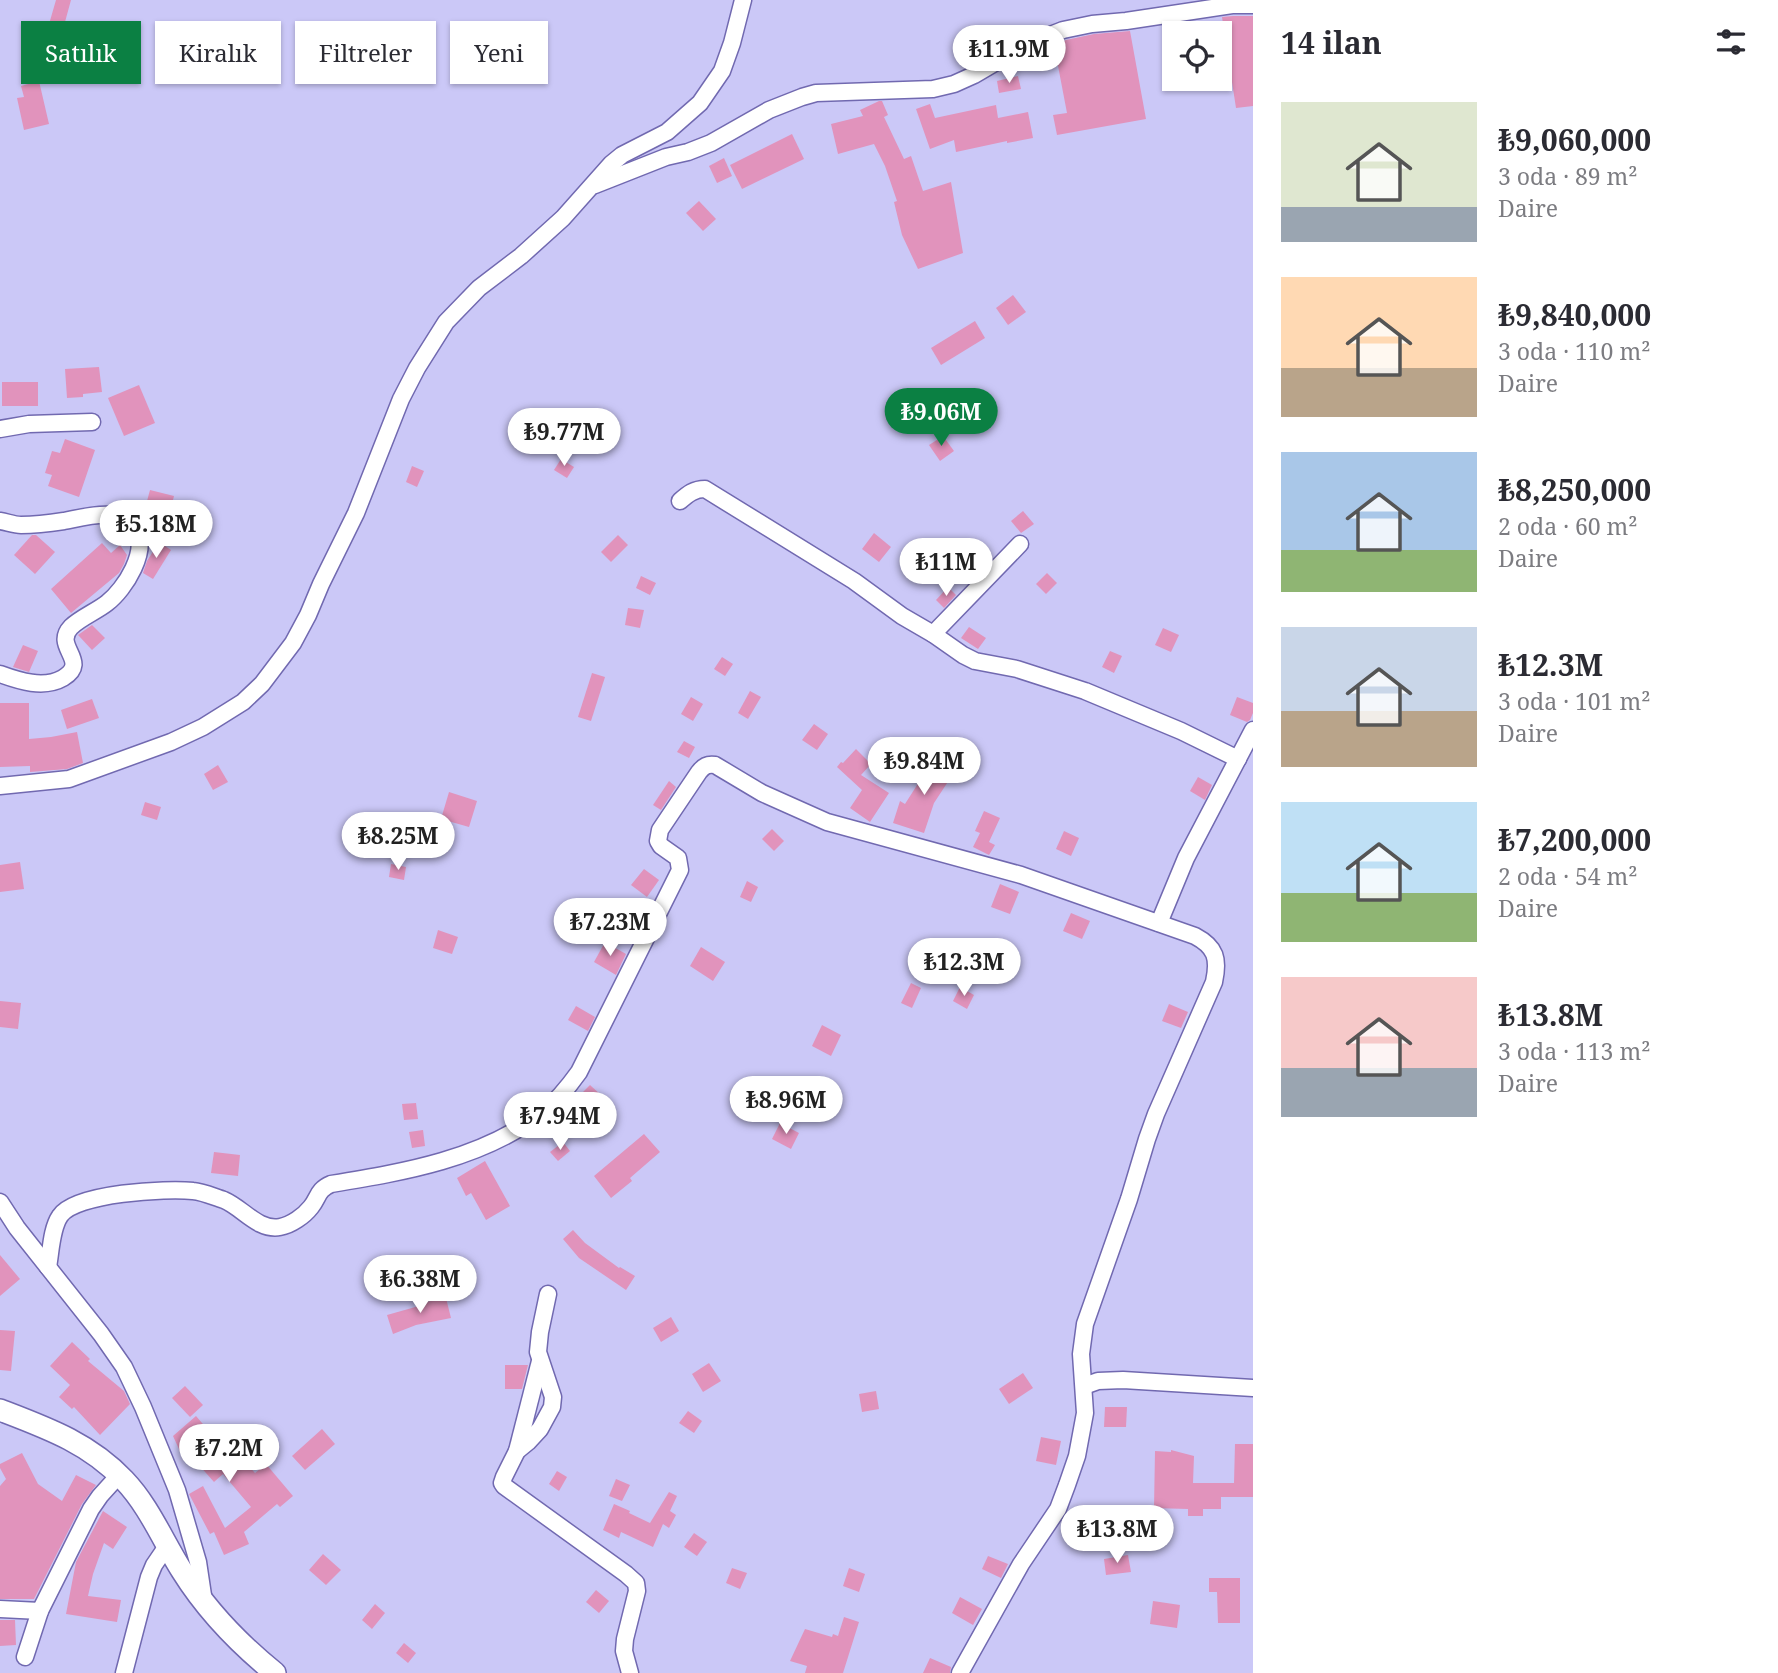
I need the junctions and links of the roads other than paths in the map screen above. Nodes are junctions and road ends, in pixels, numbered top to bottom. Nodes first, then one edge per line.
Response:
1 (743, 0) edge
2 (1253, 5) edge
3 (593, 186) junction
4 (92, 422) dead end
5 (0, 429) edge
6 (680, 501) dead end
7 (0, 521) edge
8 (1020, 544) dead end
9 (933, 634) junction
10 (0, 674) edge
11 (1253, 730) edge
12 (1238, 759) junction
13 (0, 786) edge
14 (1158, 923) junction
15 (0, 1202) edge
16 (48, 1267) junction
17 (548, 1294) dead end
18 (1084, 1386) junction
19 (1253, 1388) edge
20 (0, 1410) edge
21 (119, 1475) junction
22 (167, 1546) junction
23 (205, 1604) junction
24 (0, 1609) edge
25 (40, 1611) junction
26 (25, 1657) dead end
27 (124, 1673) edge
28 (275, 1673) edge
29 (630, 1673) edge
30 (960, 1673) edge

1 - 3 street
2 - 3 street
3 - 13 street
4 - 5 street
6 - 9 street
7 - 10 street
8 - 9 street
9 - 12 street
11 - 12 street
12 - 14 street
14 - 16 street
14 - 18 street
15 - 16 street
16 - 23 street
17 - 29 street
18 - 19 street
18 - 30 street
20 - 21 street
21 - 22 street
21 - 25 street
22 - 23 street
22 - 27 street
23 - 28 street
24 - 25 street
25 - 26 street

